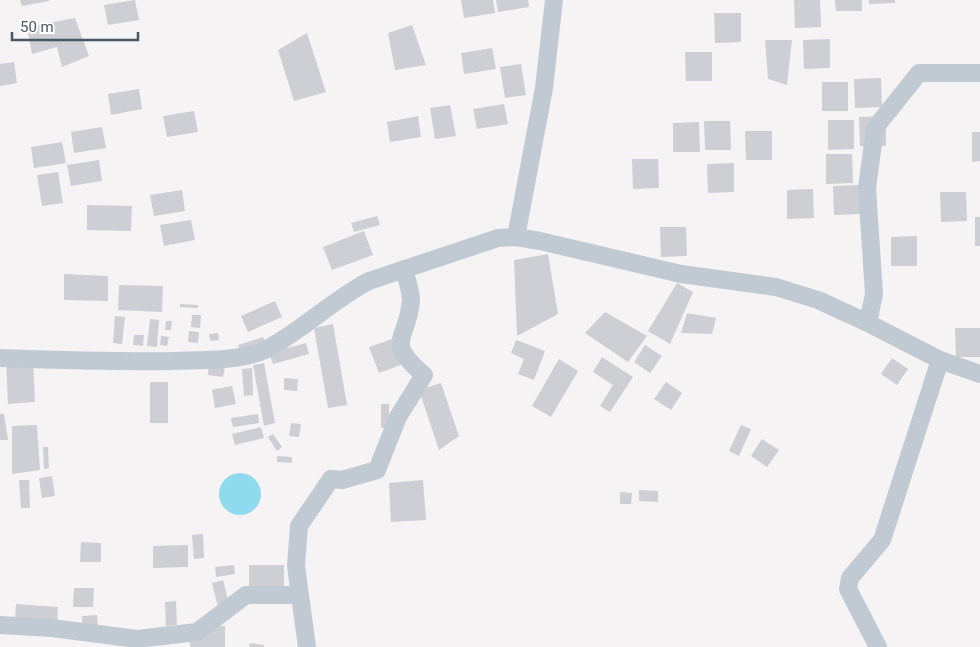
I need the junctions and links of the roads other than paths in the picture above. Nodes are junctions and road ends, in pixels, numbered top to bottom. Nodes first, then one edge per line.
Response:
1 (554, 0) edge
2 (980, 73) edge
3 (516, 237) junction
4 (404, 269) junction
5 (868, 322) junction
6 (0, 358) edge
7 (940, 360) junction
8 (980, 374) edge
9 (300, 595) junction
10 (0, 625) edge
11 (307, 647) edge
12 (878, 647) edge

1 - 3 street
2 - 5 street
3 - 4 street
3 - 5 street
4 - 6 street
4 - 9 street
5 - 7 street
7 - 8 street
7 - 12 street
9 - 10 street
9 - 11 street

